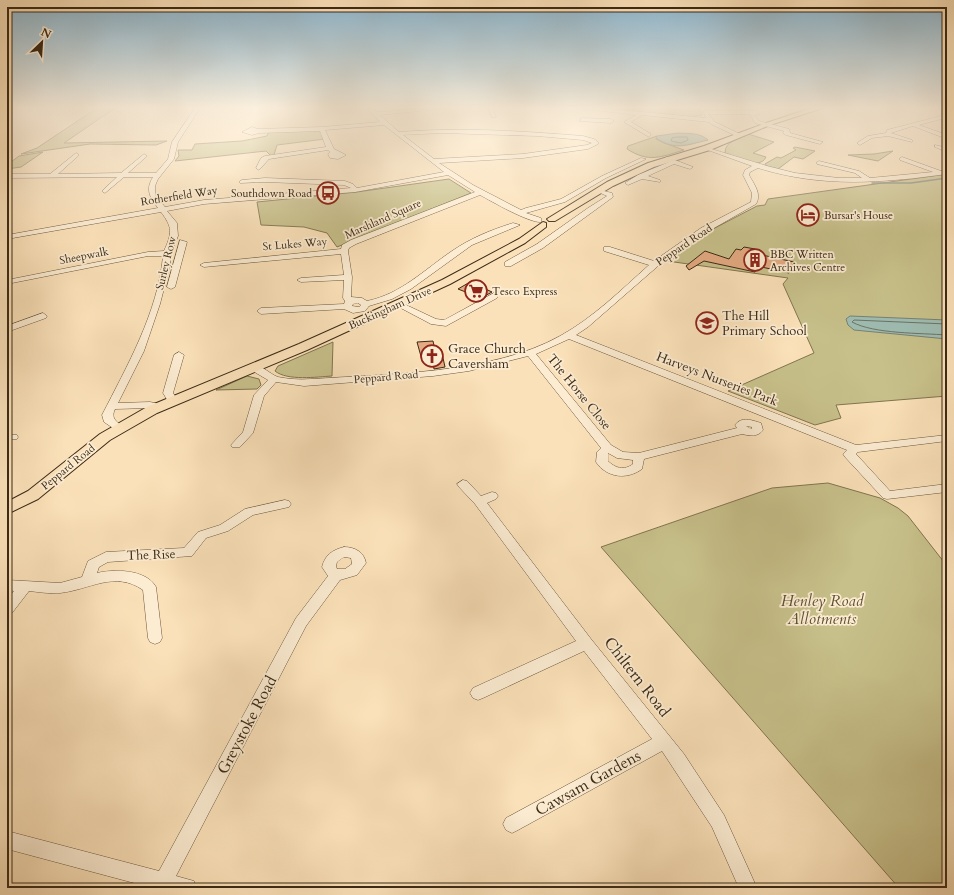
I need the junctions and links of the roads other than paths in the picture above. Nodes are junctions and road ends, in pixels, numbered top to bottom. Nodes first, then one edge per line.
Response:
1 (174, 150) edge
2 (317, 150) edge
3 (331, 150) edge
4 (418, 150) edge
5 (571, 150) edge
6 (702, 150) edge
7 (712, 150) edge
8 (335, 153) dead end
9 (76, 155) dead end
10 (144, 156) dead end
11 (643, 159) dead end
12 (670, 161) junction
13 (905, 161) dead end
14 (434, 162) junction
15 (819, 163) dead end
16 (757, 166) junction
17 (690, 167) dead end
18 (259, 168) dead end
19 (450, 172) junction
20 (944, 172) edge
21 (631, 174) junction
22 (123, 175) junction
23 (158, 175) junction
24 (7, 176) edge
25 (51, 176) junction
26 (641, 176) junction
27 (658, 181) dead end
28 (870, 181) junction
29 (242, 182) dead end
30 (628, 183) dead end
31 (355, 190) junction
32 (598, 190) junction
33 (105, 191) dead end
34 (482, 192) junction
35 (162, 209) junction
36 (521, 213) junction
37 (540, 222) junction
38 (516, 225) dead end
39 (7, 237) edge
40 (522, 241) junction
41 (183, 242) dead end
42 (540, 246) junction
43 (607, 249) dead end
44 (344, 251) junction
45 (180, 253) junction
46 (167, 254) junction
47 (508, 264) dead end
48 (655, 264) junction
49 (204, 265) dead end
50 (348, 277) junction
51 (301, 280) dead end
52 (7, 282) edge
53 (171, 287) dead end
54 (494, 296) dead end
55 (348, 304) junction
56 (398, 305) junction
57 (261, 311) dead end
58 (43, 316) dead end
59 (7, 328) edge
60 (569, 335) junction
61 (530, 353) junction
62 (180, 355) dead end
63 (254, 368) junction
64 (274, 379) junction
65 (173, 401) junction
66 (111, 406) junction
67 (160, 407) junction
68 (119, 429) junction
69 (743, 430) dead end
70 (947, 438) edge
71 (236, 445) dead end
72 (607, 448) junction
73 (855, 449) junction
74 (639, 457) junction
75 (463, 484) dead end
76 (947, 488) edge
77 (285, 504) dead end
78 (7, 509) edge
79 (337, 574) dead end
80 (88, 580) junction
81 (7, 585) edge
82 (25, 587) junction
83 (7, 609) edge
84 (155, 638) dead end
85 (586, 642) junction
86 (478, 693) dead end
87 (664, 741) junction
88 (512, 824) dead end
89 (7, 840) edge
90 (164, 881) junction
91 (187, 888) edge
92 (748, 888) edge

1 - 23 street, Surley Row
2 - 18 street
3 - 8 street
4 - 14 street
5 - 14 street
6 - 12 main road
7 - 16 street
9 - 25 street
10 - 22 street
11 - 36 street
12 - 17 street
12 - 21 main road
12 - 26 street
13 - 20 street
14 - 19 street
15 - 28 street
16 - 28 street
16 - 48 street, Peppard Road
19 - 31 street
19 - 34 street
20 - 28 street
21 - 26 street
21 - 32 main road
22 - 23 street
22 - 25 street
22 - 33 street
23 - 35 street, Surley Row
24 - 25 street
26 - 27 street
26 - 30 street
29 - 31 street
31 - 35 street, Rotherfield Way
32 - 37 main road
32 - 42 street
34 - 36 street
34 - 44 street, Marshland Square
35 - 39 street, Rotherfield Way
35 - 46 street, Surley Row
36 - 37 street
37 - 40 main road, Buckingham Drive
38 - 55 street, Buckingham Drive
40 - 42 street
40 - 56 main road, Buckingham Drive
41 - 45 street
42 - 47 street
43 - 48 street
44 - 49 street, St Lukes Way
44 - 50 street, Marshland Square
45 - 46 street, Sheepwalk
45 - 53 street
46 - 52 street, Sheepwalk
46 - 66 street, Surley Row
48 - 60 street, Peppard Road
50 - 51 street
50 - 55 street, Marshland Square
54 - 56 street
55 - 57 street
56 - 63 main road, Buckingham Drive
58 - 59 street
60 - 61 street, Peppard Road
60 - 73 street, Harveys Nurseries Park
61 - 64 street, Peppard Road
61 - 72 street, The Horse Close
62 - 65 street
63 - 64 street, Peppard Road
63 - 65 main road, Peppard Road
64 - 71 street
65 - 67 main road, Peppard Road
66 - 67 street
66 - 68 street
67 - 68 main road, Peppard Road
68 - 78 main road, Peppard Road
69 - 74 street, The Horse Close
70 - 73 street, Harveys Nurseries Park
72 - 74 street, The Horse Close
72 - 74 street, The Horse Close
73 - 76 street
75 - 85 street, Chiltern Road
77 - 80 street, The Rise
79 - 90 street, Greystoke Road
80 - 82 street
80 - 84 street
81 - 82 street
82 - 83 street
85 - 86 street
85 - 87 street, Chiltern Road
87 - 88 street, Cawsam Gardens
87 - 92 street, Chiltern Road
89 - 90 street
90 - 91 street

